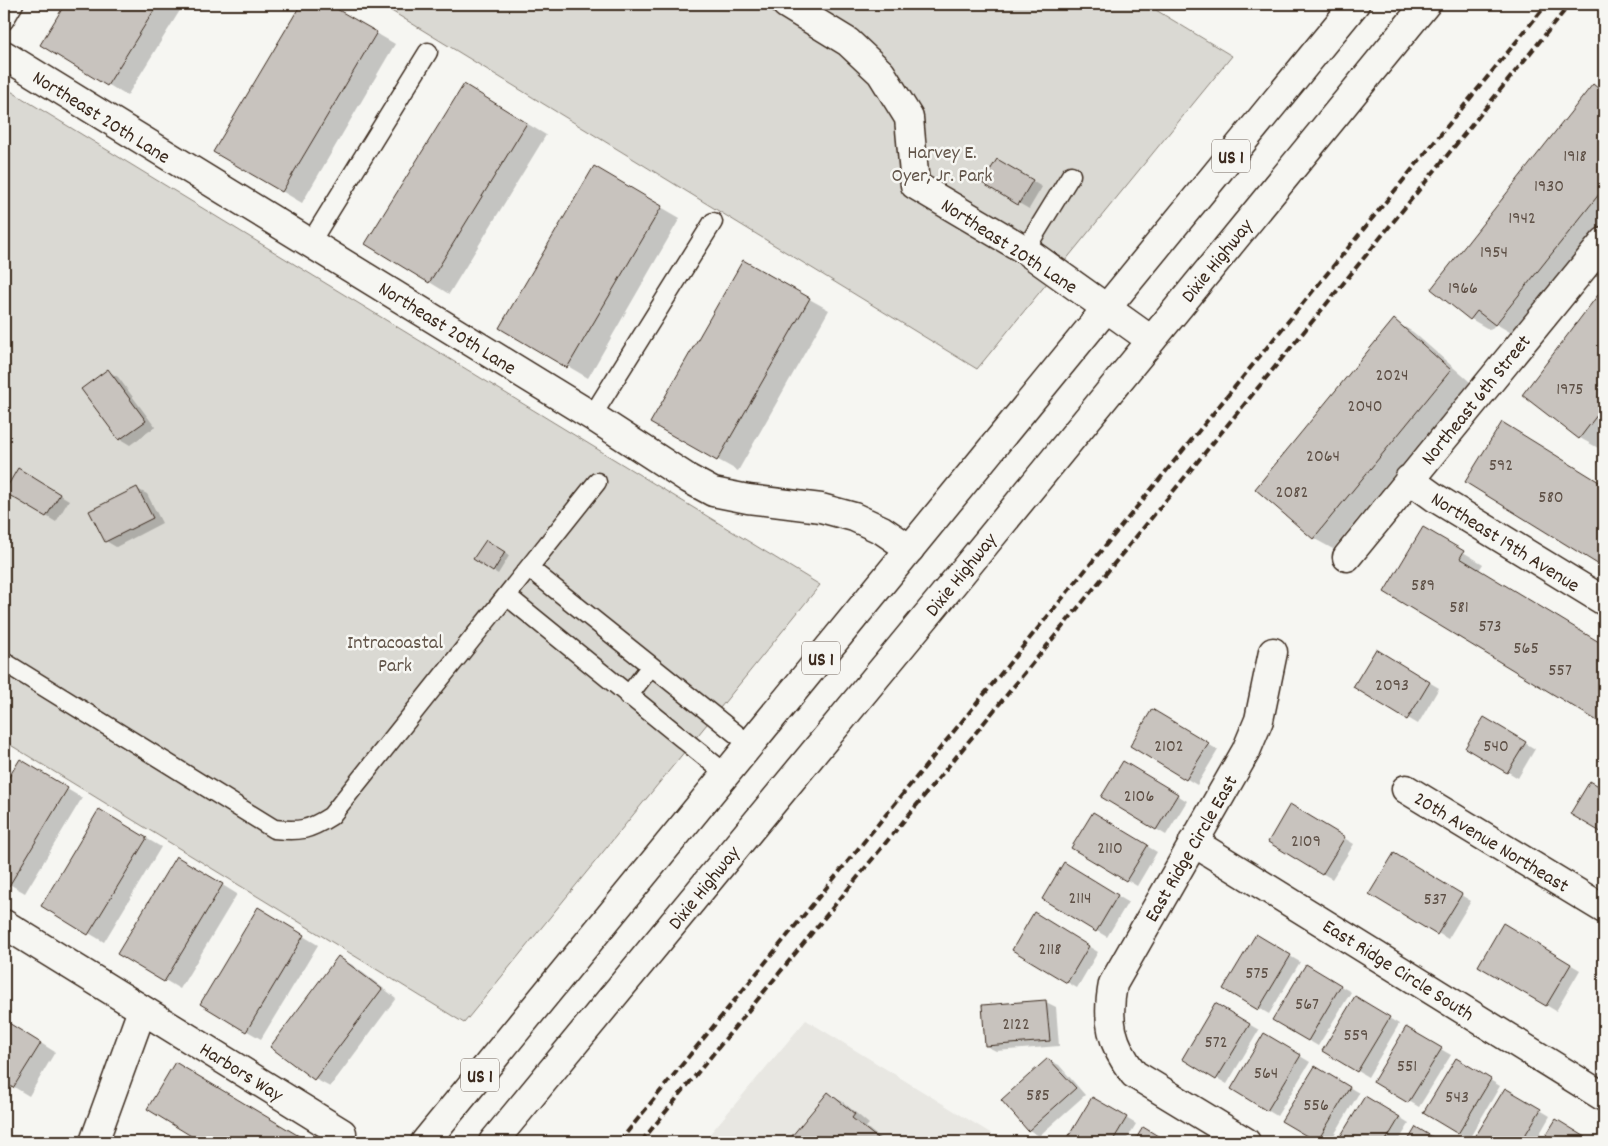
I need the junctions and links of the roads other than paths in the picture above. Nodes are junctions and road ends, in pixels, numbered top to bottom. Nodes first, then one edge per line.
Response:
1 (14, 4) edge
2 (786, 4) edge
3 (1355, 4) edge
4 (1426, 4) edge
5 (4, 21) edge
6 (428, 52) dead end
7 (4, 55) edge
8 (1071, 175) dead end
9 (713, 222) dead end
10 (1604, 242) edge
11 (310, 243) junction
12 (1025, 250) junction
13 (1107, 308) junction
14 (1151, 340) junction
15 (592, 416) junction
16 (1409, 479) junction
17 (597, 482) dead end
18 (910, 549) junction
19 (1347, 557) dead end
20 (529, 568) junction
21 (507, 596) junction
22 (1604, 601) edge
23 (1273, 652) dead end
24 (4, 662) edge
25 (652, 666) junction
26 (628, 696) junction
27 (750, 745) junction
28 (726, 774) junction
29 (1406, 790) dead end
30 (1193, 842) junction
31 (1604, 909) edge
32 (4, 924) edge
33 (142, 1010) junction
34 (1604, 1097) edge
35 (342, 1133) dead end
36 (94, 1142) edge
37 (426, 1142) edge
38 (493, 1142) edge
39 (1246, 1142) edge

1 - 5 lane
2 - 12 street, Northeast 20th Lane
3 - 13 street, US 1
4 - 14 street, Dixie Highway / US 1
6 - 11 lane
7 - 11 street, Northeast 20th Lane
8 - 12 lane
9 - 15 lane
10 - 16 street, Northeast 6th Street
11 - 15 street, Northeast 20th Lane
12 - 13 street, Northeast 20th Lane
13 - 14 street, Northeast 20th Lane
13 - 18 street, US 1
14 - 38 street, Dixie Highway / US 1
15 - 18 street, Northeast 20th Lane
16 - 19 street, Northeast 6th Street
16 - 22 street, Northeast 19th Avenue
17 - 20 lane
18 - 27 street, US 1
20 - 21 lane
20 - 25 lane
21 - 24 lane
21 - 26 lane
23 - 30 street, East Ridge Circle East
25 - 26 lane
25 - 27 lane
26 - 28 lane
27 - 28 street, US 1
28 - 37 street, US 1
29 - 31 street, 20th Avenue Northeast
30 - 34 street, East Ridge Circle South
30 - 39 street, East Ridge Circle East
32 - 33 street, Harbors Way
33 - 35 street, Harbors Way
33 - 36 street

